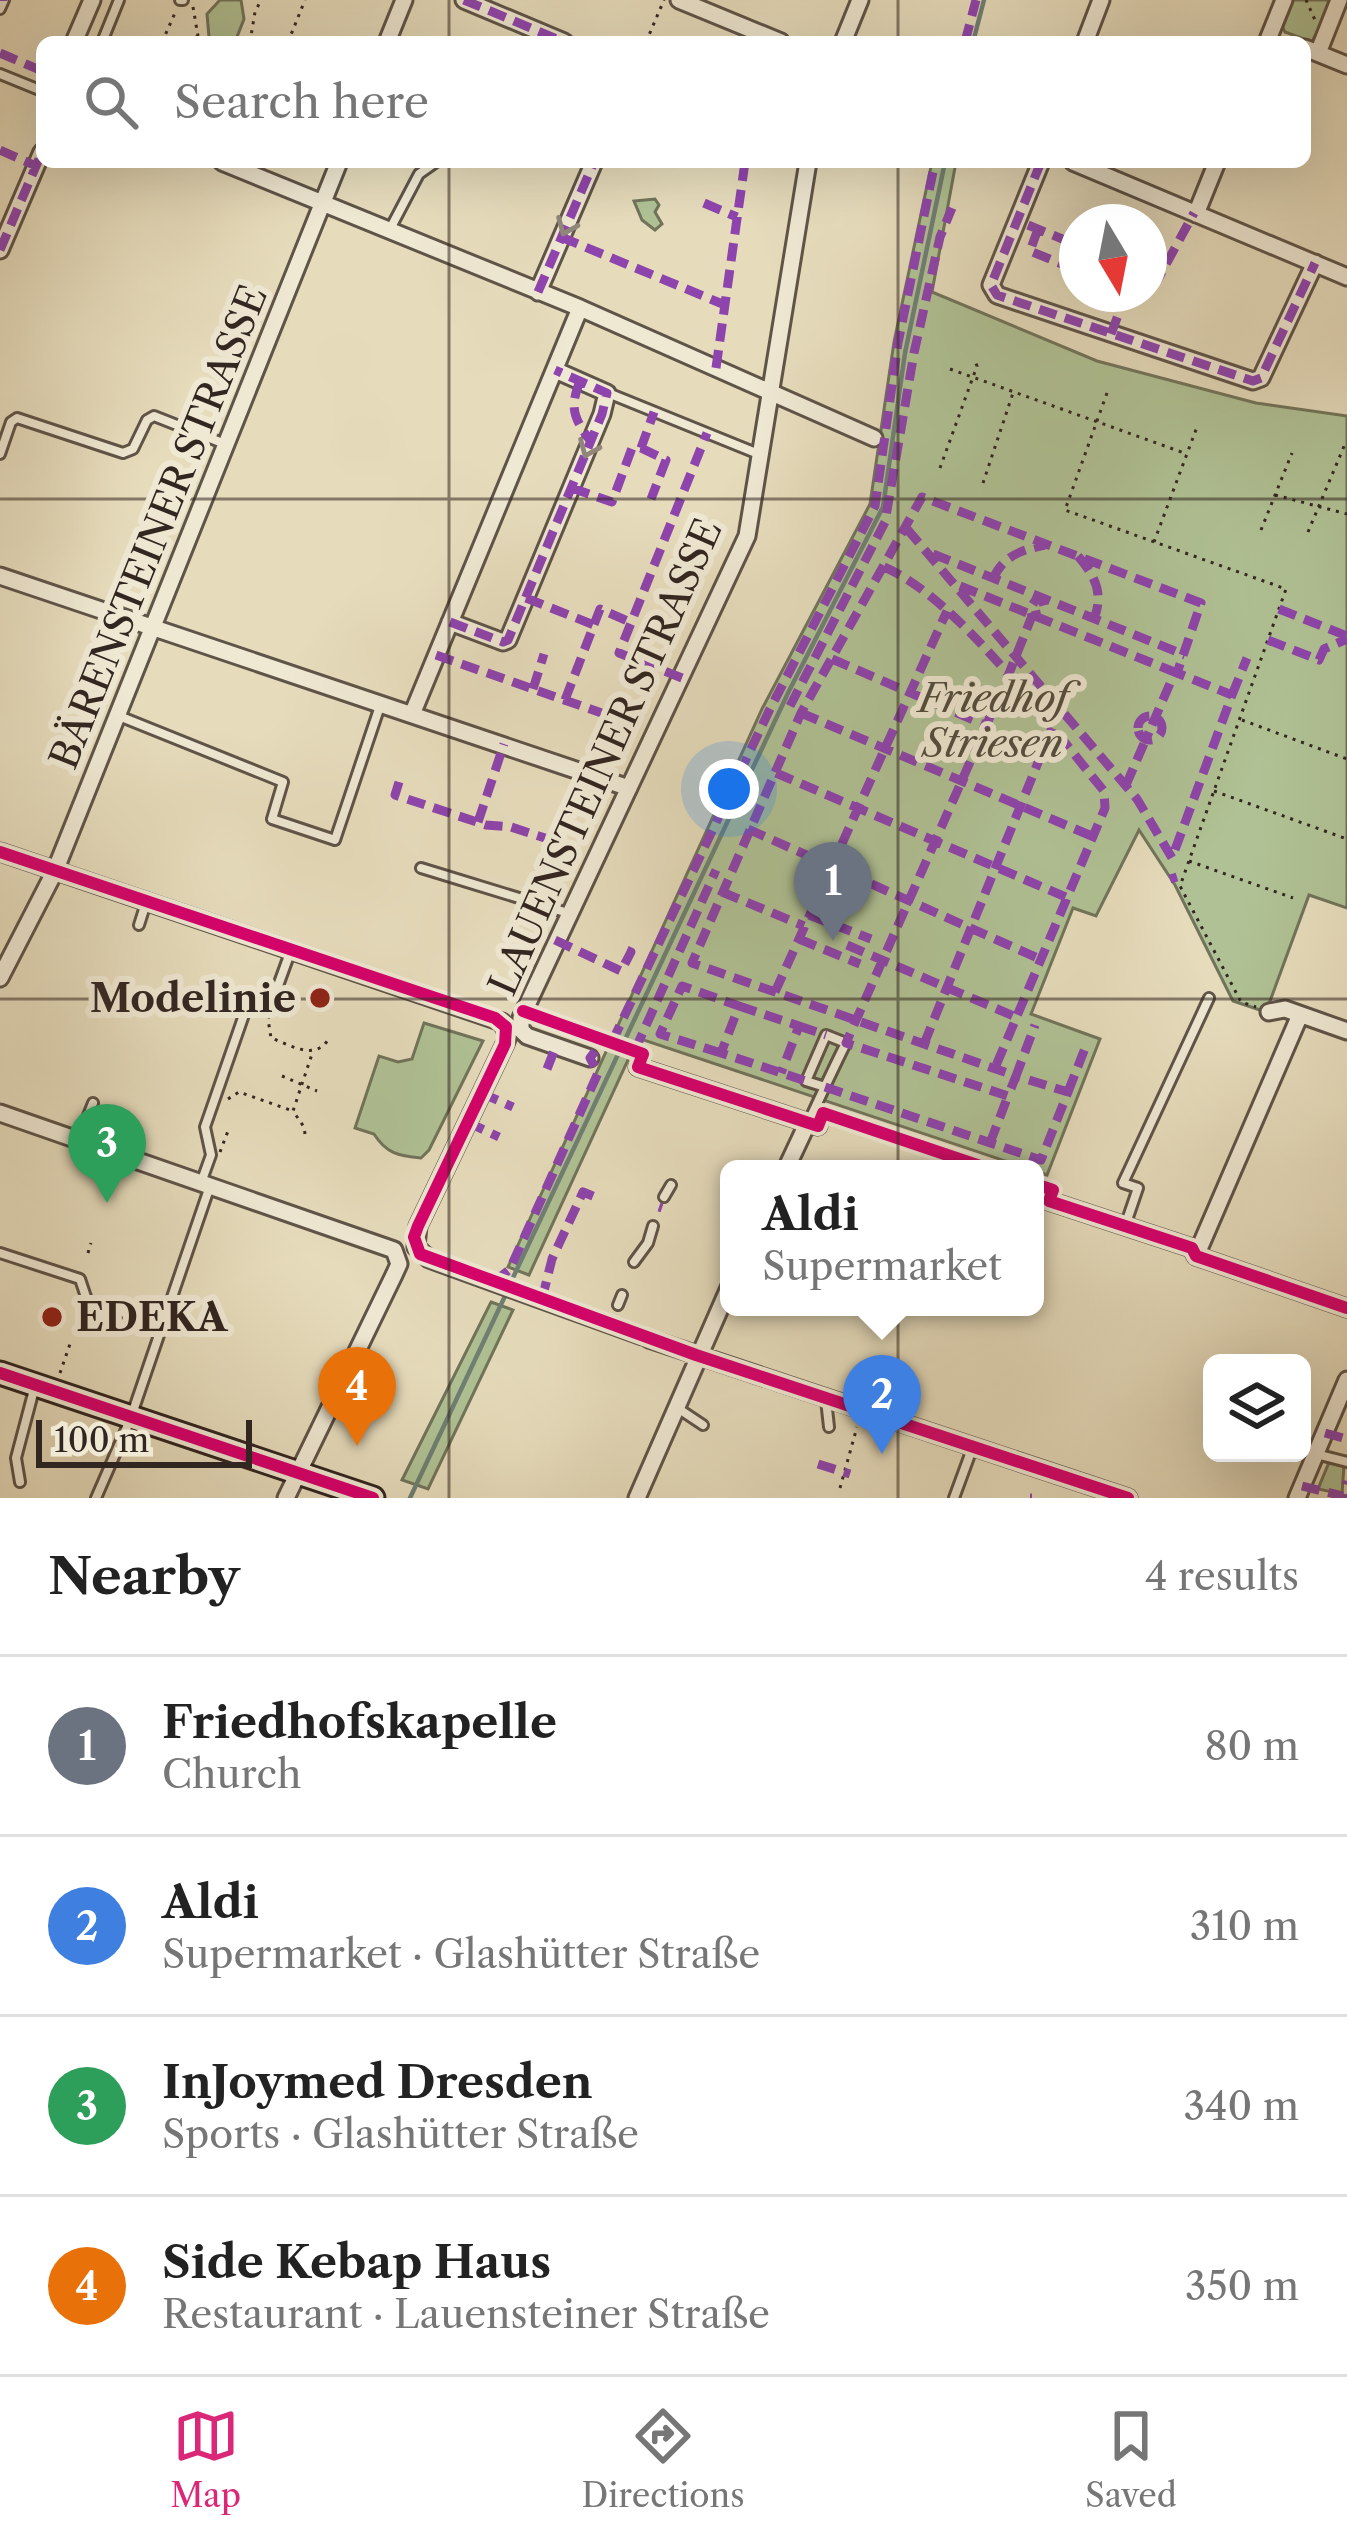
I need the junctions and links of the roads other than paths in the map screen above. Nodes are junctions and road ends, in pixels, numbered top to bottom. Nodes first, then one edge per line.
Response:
1 (4, 0) edge
2 (92, 0) edge
3 (119, 0) edge
4 (404, 0) edge
5 (464, 0) edge
6 (679, 0) edge
7 (860, 0) edge
8 (1101, 0) edge
9 (1284, 0) edge
10 (1340, 0) edge
11 (0, 10) edge
12 (77, 36) edge
13 (104, 36) edge
14 (389, 36) edge
15 (550, 36) edge
16 (766, 36) edge
17 (845, 36) edge
18 (1087, 36) edge
19 (1270, 36) edge
20 (1311, 50) edge
21 (1347, 65) edge
22 (0, 74) edge
23 (36, 89) edge
24 (36, 166) edge
25 (236, 168) edge
26 (337, 168) edge
27 (428, 168) edge
28 (591, 168) edge
29 (807, 168) edge
30 (1039, 168) edge
31 (1087, 168) edge
32 (1215, 168) edge
33 (322, 206) junction
34 (1196, 214) junction
35 (388, 232) junction
36 (0, 250) edge
37 (1315, 263) junction
38 (1347, 277) edge
39 (538, 292) junction
40 (580, 308) junction
41 (555, 370) junction
42 (771, 392) junction
43 (607, 393) junction
44 (874, 438) dead end
45 (228, 446) junction
46 (0, 454) edge
47 (760, 455) junction
48 (0, 576) edge
49 (450, 622) junction
50 (154, 626) junction
51 (381, 702) junction
52 (413, 712) junction
53 (119, 716) junction
54 (629, 788) junction
55 (0, 852) edge
56 (422, 868) dead end
57 (55, 871) junction
58 (146, 902) junction
59 (568, 913) junction
60 (139, 925) dead end
61 (291, 950) junction
62 (0, 978) edge
63 (1210, 998) dead end
64 (1269, 1012) road end
65 (1300, 1015) junction
66 (513, 1025) junction
67 (1347, 1030) edge
68 (590, 1058) dead end
69 (638, 1066) dead end
70 (825, 1088) junction
71 (93, 1103) dead end
72 (0, 1113) edge
73 (817, 1125) junction
74 (78, 1140) junction
75 (792, 1160) edge
76 (206, 1183) junction
77 (670, 1185) dead end
78 (664, 1197) dead end
79 (1049, 1201) dead end
80 (653, 1226) dead end
81 (1125, 1226) junction
82 (0, 1253) edge
83 (1196, 1256) junction
84 (634, 1262) dead end
85 (720, 1306) edge
86 (1347, 1308) edge
87 (163, 1326) junction
88 (696, 1355) junction
89 (0, 1373) edge
90 (1347, 1382) edge
91 (45, 1388) junction
92 (826, 1399) junction
93 (675, 1406) junction
94 (131, 1417) junction
95 (703, 1425) dead end
96 (830, 1427) dead end
97 (973, 1447) junction
98 (1316, 1454) junction
99 (1347, 1462) edge
100 (298, 1473) junction
101 (20, 1482) dead end
102 (96, 1498) edge
103 (286, 1498) edge
104 (373, 1498) edge
105 (637, 1498) edge
106 (954, 1498) edge
107 (1129, 1498) edge
108 (1297, 1498) edge

1 - 11 lane
2 - 12 street
3 - 13 lane
4 - 14 street
5 - 15 street
6 - 16 street
7 - 17 street
8 - 18 street
9 - 19 street
10 - 20 street
20 - 21 street
22 - 23 lane
24 - 36 street
25 - 33 street
26 - 33 street, BÄRENSTEINER STRASSE
27 - 35 lane
28 -> 39 street
29 - 42 street, LAUENSTEINER STRASSE
30 - 37 street
31 - 34 street
32 - 34 street
33 - 35 street
33 - 45 street, BÄRENSTEINER STRASSE
34 - 37 street
35 - 39 street
37 - 38 street
39 - 40 street
40 - 41 street
40 - 42 street
41 - 43 street
41 - 49 street
42 - 44 street
42 - 47 street, LAUENSTEINER STRASSE
43 - 47 lane
43 -> 49 street
45 - 46 lane
45 - 50 street, BÄRENSTEINER STRASSE
47 - 54 street, LAUENSTEINER STRASSE
48 - 50 street
49 - 52 street
50 - 51 street
50 - 53 street, BÄRENSTEINER STRASSE
51 - 52 street
51 - 53 lane
52 - 54 street
53 - 57 street, BÄRENSTEINER STRASSE
54 - 59 street, LAUENSTEINER STRASSE
55 - 57 street
56 - 59 lane
57 - 58 street
57 - 62 street, BÄRENSTEINER STRASSE
58 - 60 lane
58 - 61 street
59 - 66 street, LAUENSTEINER STRASSE
61 - 66 street
61 - 76 lane
63 - 81 lane
64 - 65 street
65 - 67 street
65 - 83 street
66 - 68 street
66 - 88 street, LAUENSTEINER STRASSE
69 - 73 street
70 - 70 lane
70 - 73 lane
71 - 74 lane
72 - 74 street
73 - 75 street
74 - 76 street
76 - 87 lane
76 - 100 street
77 - 78 lane
79 - 81 street
80 - 84 lane
81 - 83 street
82 - 87 lane
83 - 86 street
85 - 88 street
87 - 94 lane
88 - 92 street
88 - 93 street
89 - 91 main road
90 - 98 street
91 - 94 main road
91 - 101 lane
92 - 96 lane
92 - 97 street
93 - 95 lane
93 - 105 street
94 - 100 main road
94 - 102 lane
97 - 106 lane
97 - 107 street
98 - 99 lane
98 - 108 street
100 - 103 street
100 - 104 main road

